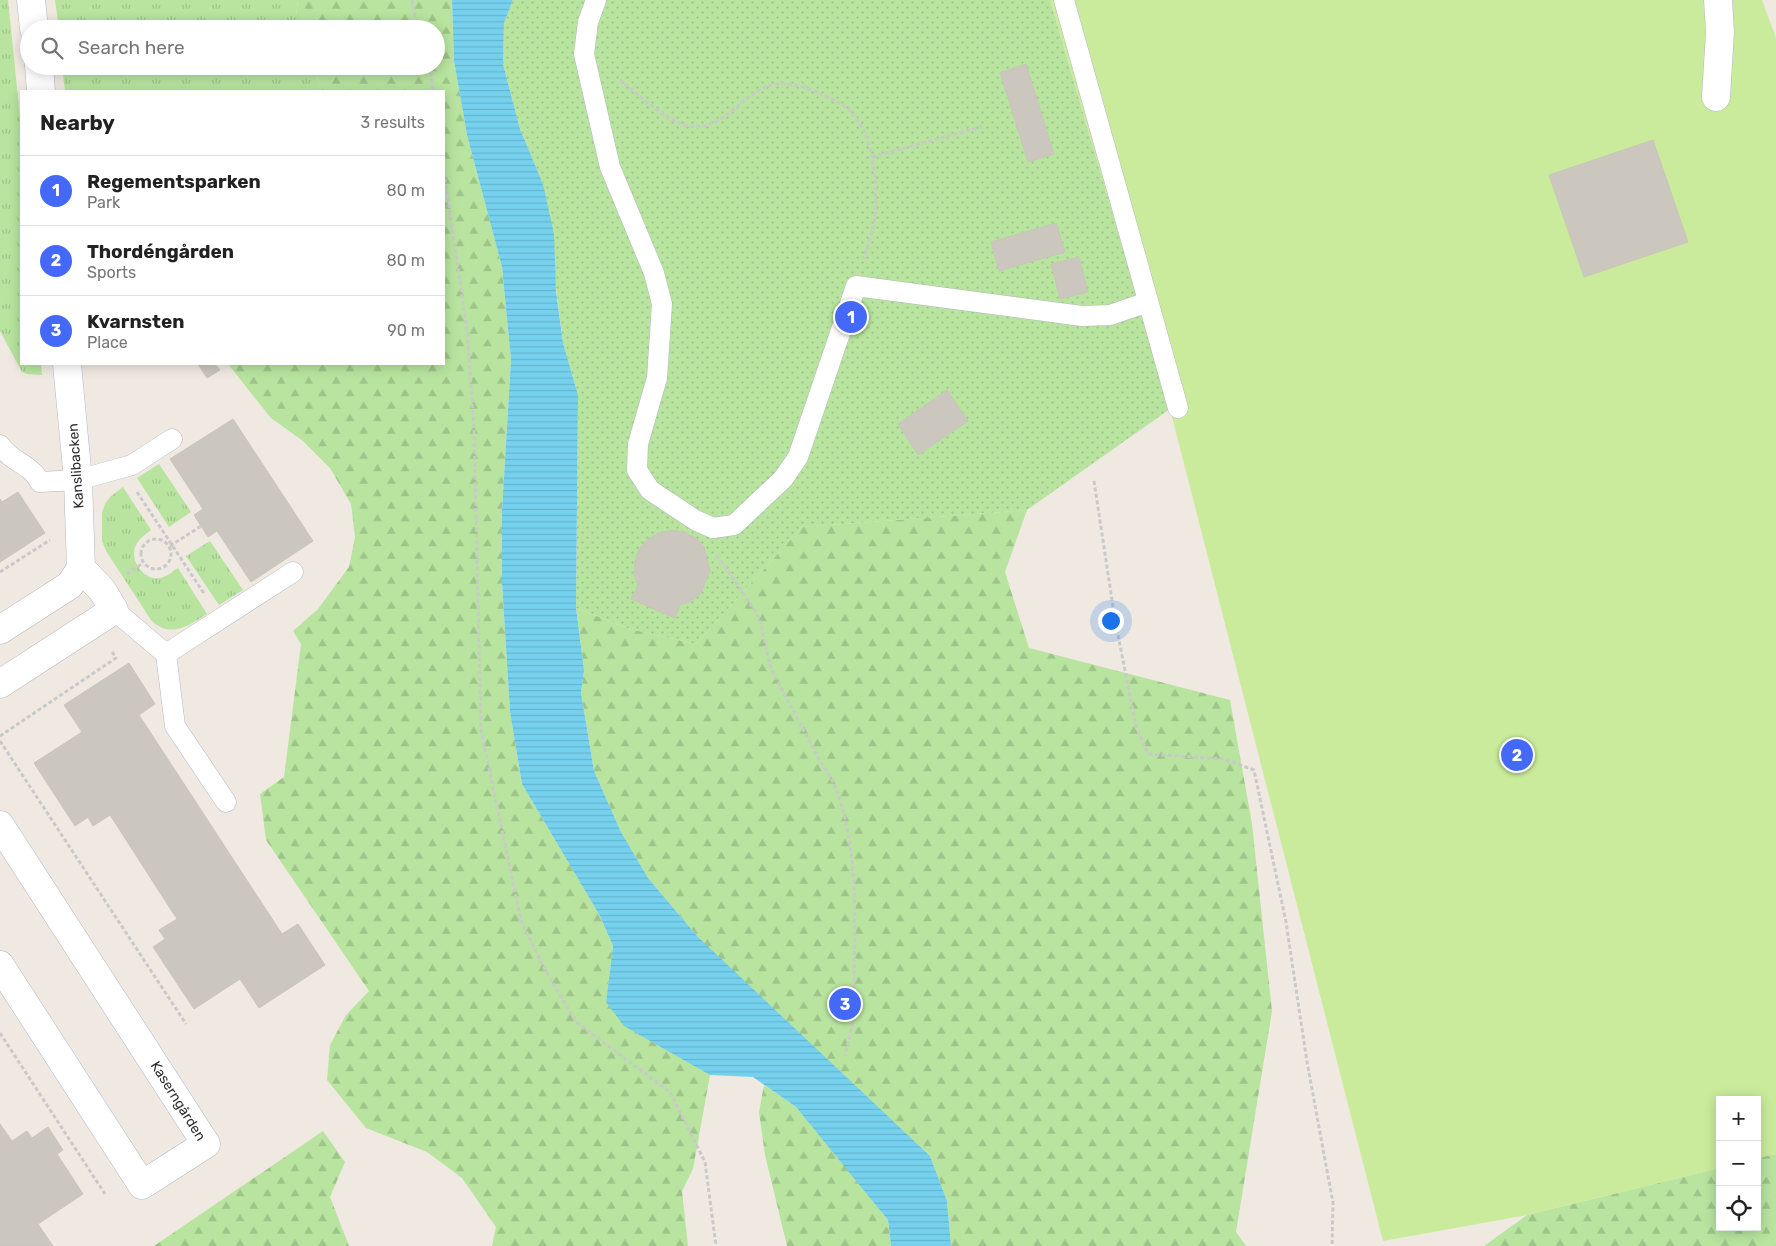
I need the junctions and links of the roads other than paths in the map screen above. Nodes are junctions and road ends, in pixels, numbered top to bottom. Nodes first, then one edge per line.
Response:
1 (31, 0) edge
2 (596, 0) edge
3 (1064, 0) edge
4 (1718, 0) edge
5 (33, 20) edge
6 (40, 75) edge
7 (41, 90) edge
8 (1716, 97) dead end
9 (1148, 302) junction
10 (67, 365) edge
11 (1178, 408) dead end
12 (172, 439) dead end
13 (0, 445) edge
14 (78, 480) junction
15 (81, 568) junction
16 (293, 572) dead end
17 (114, 610) junction
18 (0, 630) edge
19 (166, 654) junction
20 (0, 684) edge
21 (226, 802) dead end
22 (0, 825) edge
23 (0, 965) edge

1 - 5 street
2 - 9 lane
3 - 9 lane
4 - 8 street
6 - 7 street
9 - 11 lane
10 - 14 street, Kanslibacken
12 - 14 lane
13 - 14 lane
14 - 15 street, Kanslibacken
15 - 17 street
15 - 18 street
16 - 19 lane
17 - 19 lane
17 - 20 street
19 - 21 lane
22 - 23 street, Kaserngården

